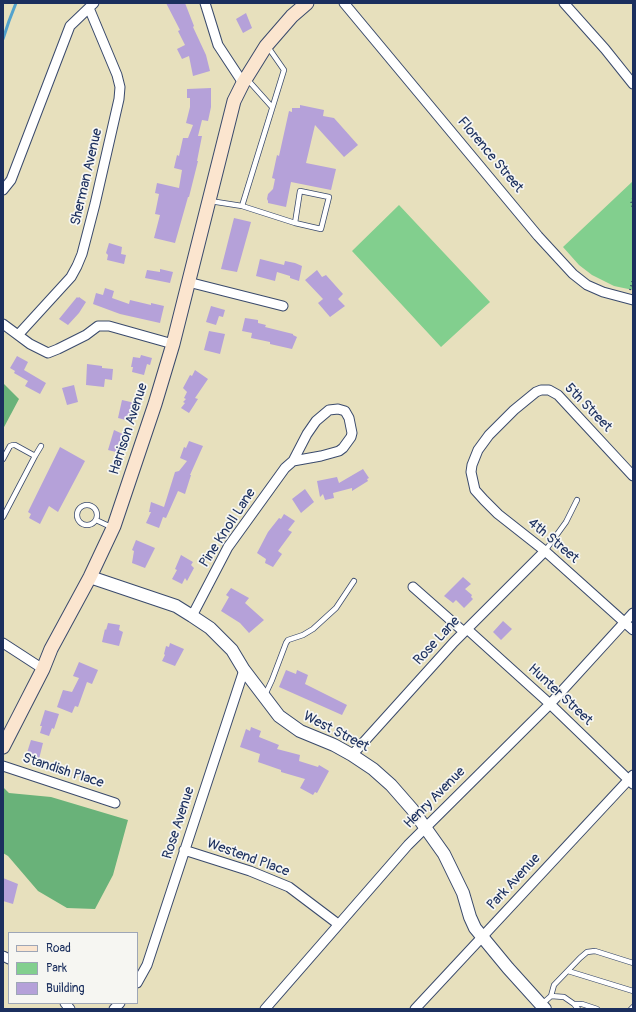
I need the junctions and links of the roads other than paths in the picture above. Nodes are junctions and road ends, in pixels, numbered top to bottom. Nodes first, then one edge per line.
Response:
1 (205, 3) edge
2 (307, 3) edge
3 (344, 3) edge
4 (564, 3) edge
5 (91, 5) edge
6 (266, 46) junction
7 (244, 81) junction
8 (633, 84) edge
9 (272, 107) junction
10 (3, 190) edge
11 (208, 201) junction
12 (242, 206) junction
13 (295, 223) junction
14 (188, 282) junction
15 (633, 300) edge
16 (283, 306) dead end
17 (3, 324) edge
18 (18, 335) junction
19 (172, 344) junction
20 (41, 446) dead end
21 (35, 456) junction
22 (3, 459) edge
23 (293, 461) junction
24 (472, 465) joint
25 (633, 476) edge
26 (577, 500) dead end
27 (3, 517) edge
28 (96, 520) junction
29 (113, 528) junction
30 (545, 551) junction
31 (90, 577) junction
32 (354, 581) dead end
33 (413, 587) dead end
34 (633, 613) edge
35 (192, 616) junction
36 (624, 622) junction
37 (633, 630) edge
38 (465, 631) junction
39 (3, 643) edge
40 (43, 669) junction
41 (244, 670) junction
42 (264, 697) junction
43 (550, 704) junction
44 (3, 747) edge
45 (352, 755) junction
46 (3, 766) edge
47 (632, 779) edge
48 (115, 803) dead end
49 (425, 828) junction
50 (184, 850) junction
51 (338, 924) junction
52 (482, 937) junction
53 (633, 963) edge
54 (568, 972) junction
55 (138, 981) edge
56 (633, 991) edge
57 (551, 996) junction
58 (574, 1004) junction
59 (543, 1007) edge
60 (266, 1009) edge
61 (415, 1009) edge
62 (578, 1009) edge
63 (597, 1009) edge

1 - 7 street
2 - 6 main road, Harrison Avenue
3 - 15 street, Florence Street
4 - 8 street
5 - 10 street
5 - 18 street, Sherman Avenue
6 - 7 main road, Harrison Avenue
6 - 9 lane
7 - 9 lane
7 - 11 main road, Harrison Avenue
9 - 12 lane
11 - 12 lane
11 - 14 main road, Harrison Avenue
12 - 13 lane
13 - 13 lane
14 - 16 street
14 - 19 main road, Harrison Avenue
17 - 18 street
18 - 19 street
19 - 29 main road, Harrison Avenue
20 - 21 lane
21 - 22 lane
21 - 27 lane
23 - 23 street, Pine Knoll Lane
23 - 35 street, Pine Knoll Lane
24 - 25 street, 5th Street
24 - 30 street, 4th Street
26 - 30 lane
28 - 28 lane
28 - 29 lane
29 - 31 main road, Harrison Avenue
30 - 36 street, 4th Street
30 - 38 street, Rose Lane
31 - 35 street, West Street
31 - 40 main road, Harrison Avenue
32 - 42 lane
33 - 38 street, Hunter Street
34 - 36 street, Henry Avenue
35 - 41 street, West Street
36 - 37 street, 4th Street
36 - 43 street, Henry Avenue
38 - 43 street, Hunter Street
38 - 45 street, Rose Lane
39 - 40 street
40 - 44 main road, Harrison Avenue
41 - 42 street, West Street
41 - 50 street, Rose Avenue
42 - 45 street, West Street
43 - 47 street, Hunter Street
43 - 49 street, Henry Avenue
45 - 49 street, West Street
46 - 48 street, Standish Place
47 - 52 street, Park Avenue
49 - 51 street, Henry Avenue
49 - 52 street, West Street
50 - 51 street, Westend Place
50 - 55 street, Rose Avenue
51 - 60 street, Henry Avenue
52 - 59 street, West Street
52 - 61 street, Park Avenue
53 - 54 lane
54 - 56 lane
54 - 57 lane
57 - 58 lane
57 - 59 lane
58 - 62 lane
58 - 63 lane

